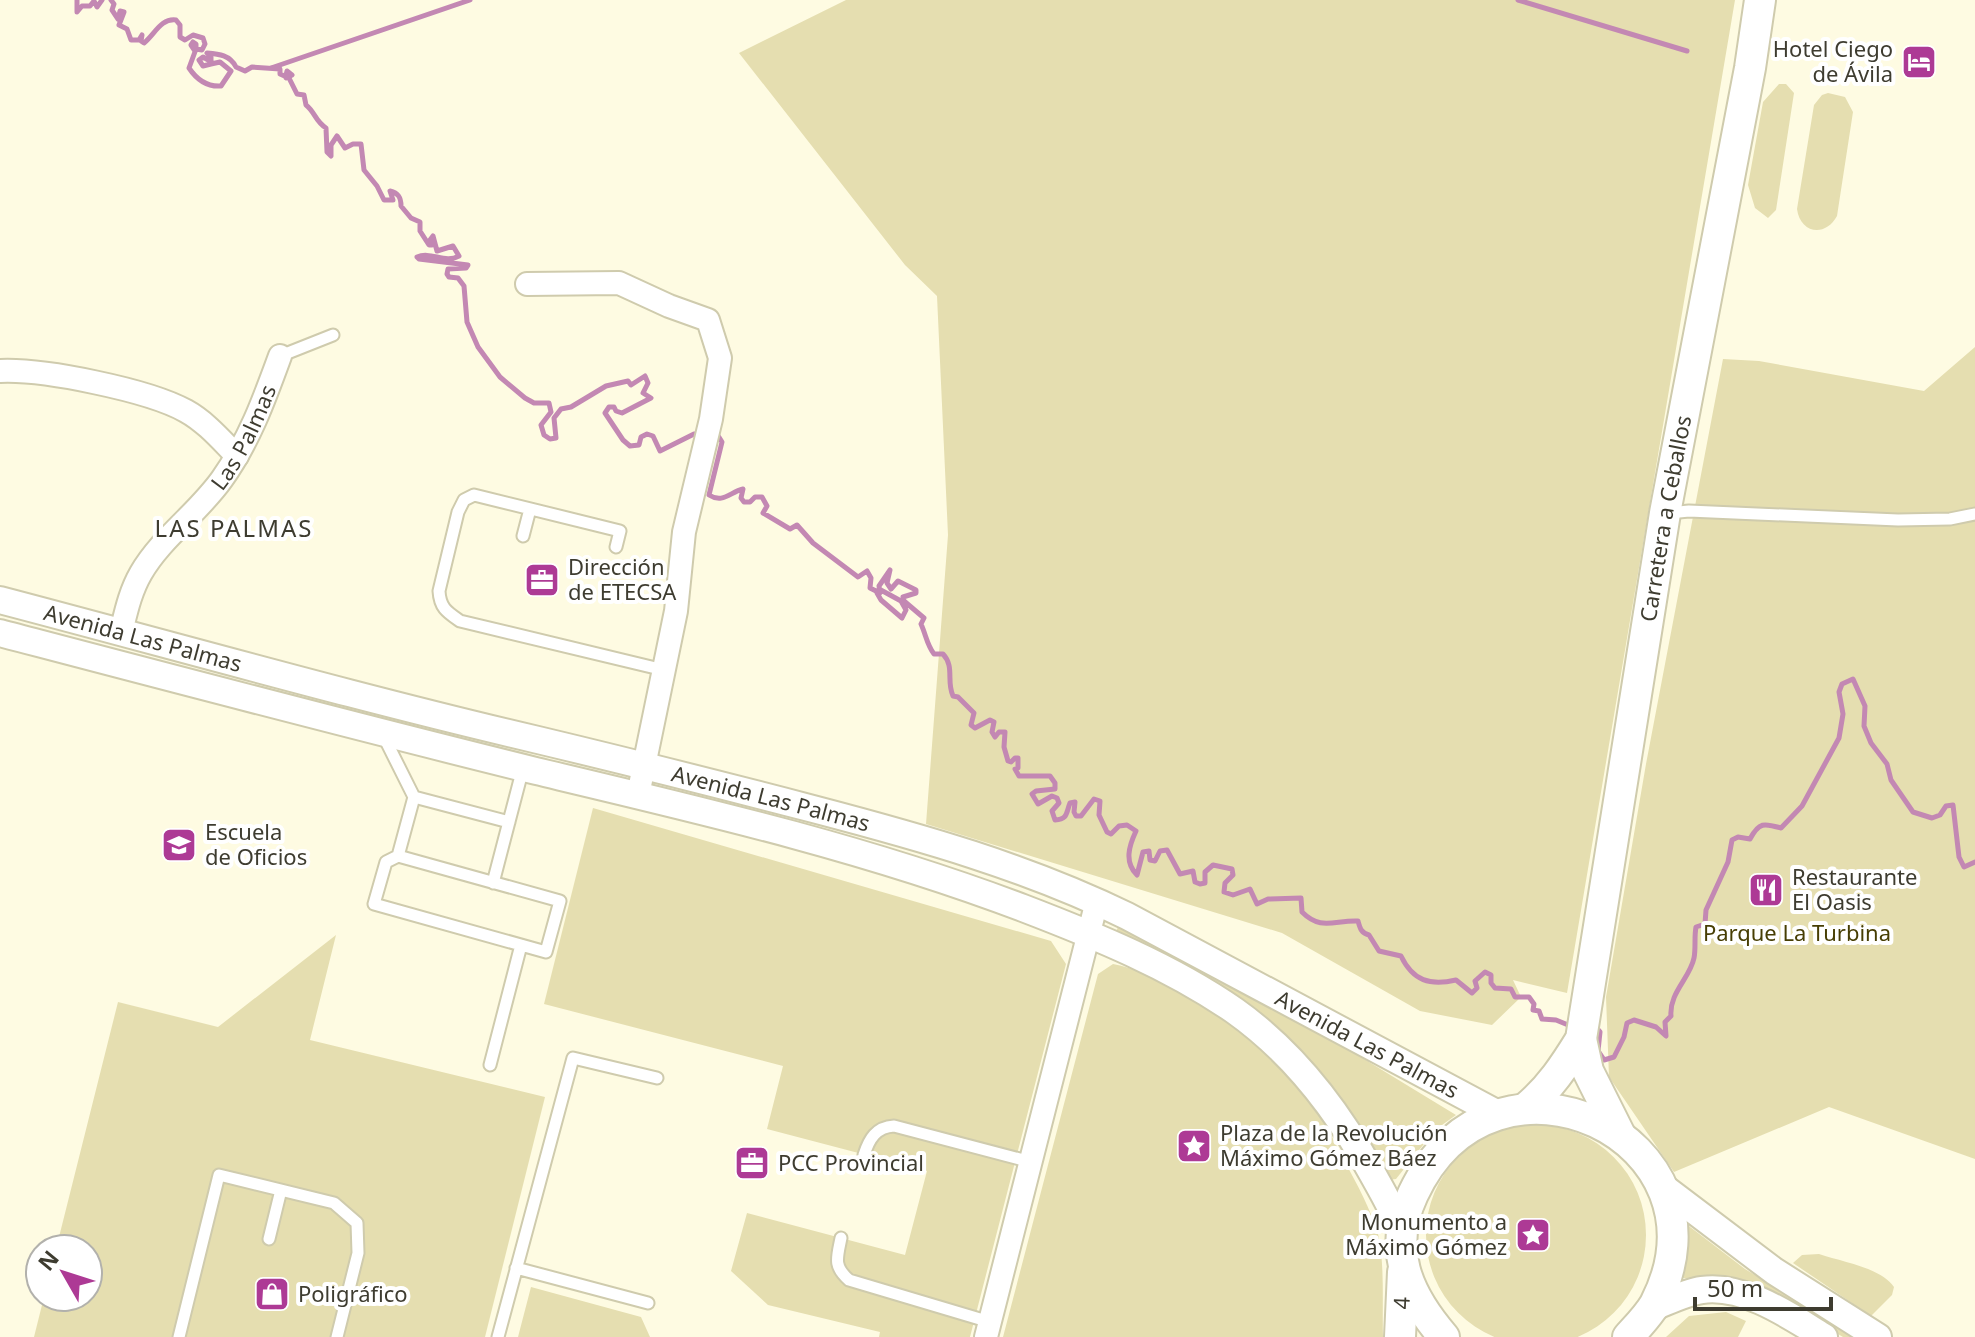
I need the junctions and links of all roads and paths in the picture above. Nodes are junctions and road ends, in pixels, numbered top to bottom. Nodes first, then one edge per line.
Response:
1 (1760, 0) edge
2 (527, 284) dead end
3 (333, 335) dead end
4 (280, 356) joint
5 (0, 371) edge
6 (237, 456) junction
7 (530, 509) junction
8 (1665, 513) junction
9 (1975, 514) edge
10 (523, 536) dead end
11 (616, 547) dead end
12 (0, 600) edge
13 (121, 632) junction
14 (0, 633) edge
15 (665, 670) junction
16 (311, 682) junction
17 (304, 712) junction
18 (382, 733) junction
19 (645, 765) junction
20 (523, 767) junction
21 (638, 795) junction
22 (414, 797) junction
23 (509, 822) junction
24 (398, 856) junction
25 (493, 883) junction
26 (1097, 901) junction
27 (1090, 934) junction
28 (521, 945) junction
29 (1581, 1039) junction
30 (490, 1065) dead end
31 (657, 1078) dead end
32 (1512, 1111) junction
33 (1620, 1135) junction
34 (864, 1155) dead end
35 (1031, 1162) junction
36 (1663, 1187) junction
37 (281, 1190) junction
38 (1400, 1229) junction
39 (841, 1238) dead end
40 (269, 1239) dead end
41 (516, 1268) junction
42 (1403, 1270) junction
43 (648, 1303) dead end
44 (1654, 1307) junction
45 (988, 1329) edge
46 (179, 1337) edge
47 (337, 1337) edge
48 (498, 1337) edge
49 (1400, 1337) edge
50 (1444, 1337) edge
51 (1628, 1337) edge
52 (1824, 1337) edge
53 (1878, 1337) edge

1 - 8 main road, Carretera a Ceballos
2 - 15 street
3 - 4 lane
4 - 6 street, Las Palmas
5 - 6 street
6 - 13 street, Las Palmas
7 - 10 lane
7 - 11 lane
7 - 15 lane
8 - 9 lane
8 - 29 main road, Carretera a Ceballos
12 - 13 street, Avenida Las Palmas
13 - 16 street, Avenida Las Palmas
14 - 17 street, Avenida Las Palmas
15 - 19 street
16 - 17 street
16 - 19 street, Avenida Las Palmas
17 - 18 street, Avenida Las Palmas
18 - 20 street, Avenida Las Palmas
18 - 22 lane
19 - 21 street
19 - 26 street, Avenida Las Palmas
20 - 21 street, Avenida Las Palmas
20 - 23 lane
21 - 27 street, Avenida Las Palmas
22 - 23 lane
22 - 24 lane
23 - 25 lane
24 - 25 lane
24 - 28 lane
25 - 28 lane
26 - 27 street
26 - 32 street, Avenida Las Palmas
27 - 35 street
27 - 38 street, Avenida Las Palmas
28 - 30 lane
29 - 32 main road, Carretera a Ceballos
29 - 33 main road, Carretera a Ceballos
31 - 41 lane
32 - 33 main road
32 - 38 main road, Carretera a Ceballos
33 - 36 main road
34 - 35 lane
35 - 45 street
36 - 44 main road
36 - 53 street
37 - 40 lane
37 - 46 lane
37 - 47 lane
38 - 42 main road, 4
39 - 45 lane
41 - 43 lane
41 - 48 lane
42 - 49 main road, 4
42 - 50 main road
44 - 51 main road
44 - 52 street

